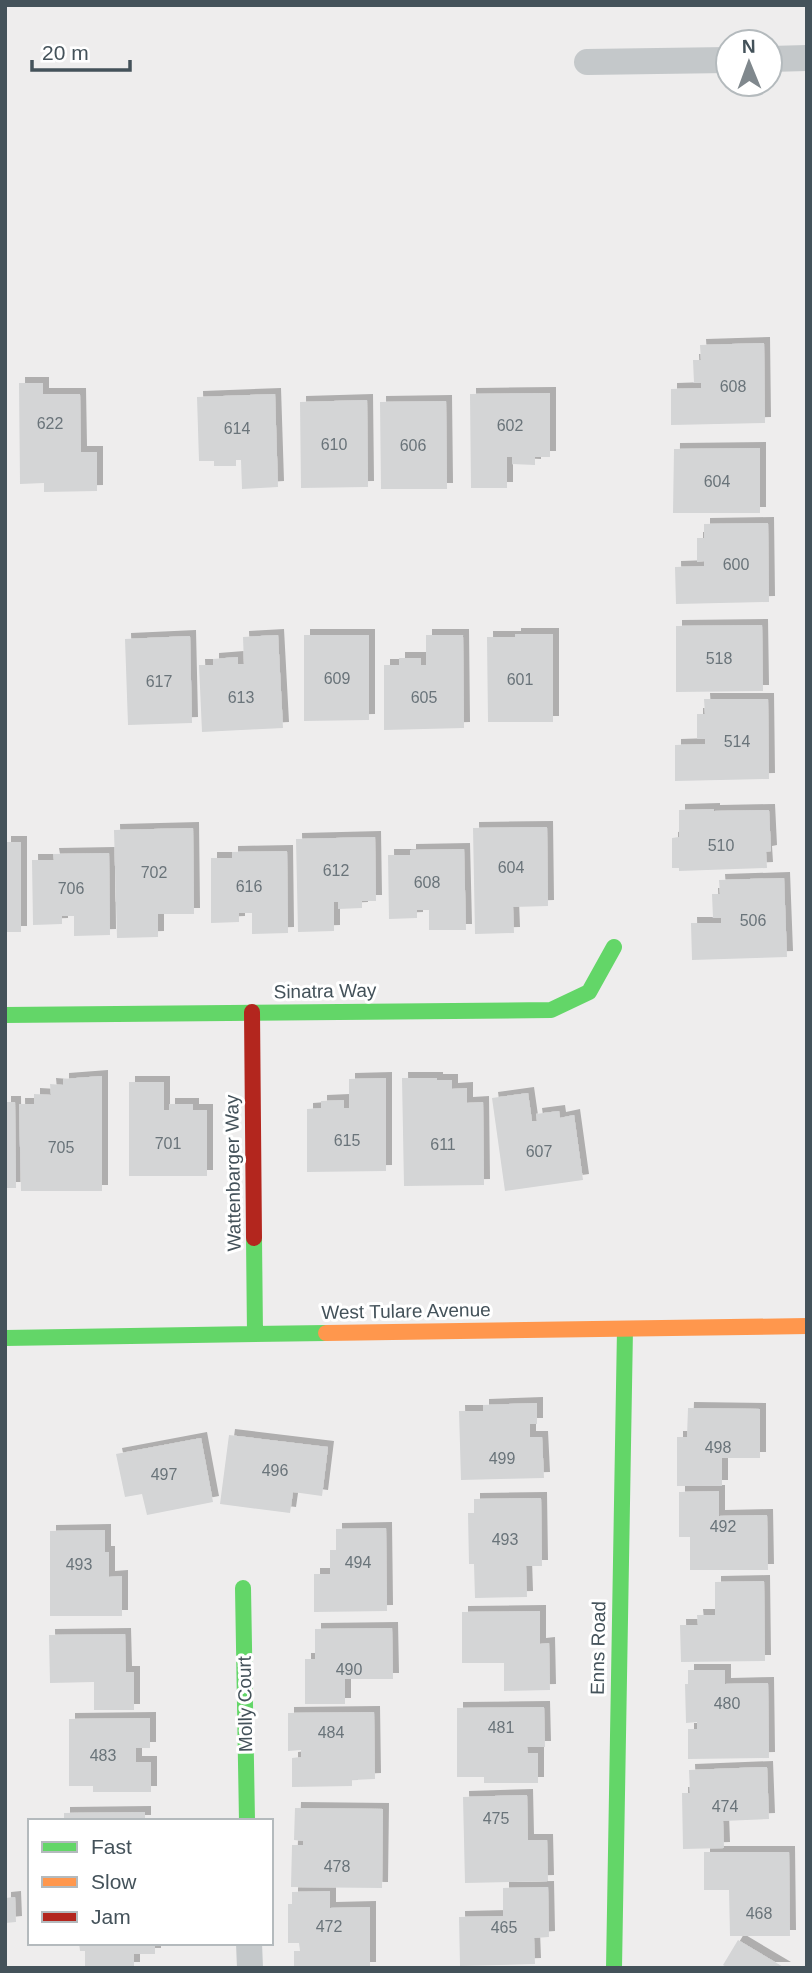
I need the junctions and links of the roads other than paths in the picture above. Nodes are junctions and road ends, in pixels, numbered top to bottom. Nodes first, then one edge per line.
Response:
1 (807, 58) edge
2 (784, 59) edge
3 (714, 60) edge
4 (587, 62) dead end
5 (614, 947) dead end
6 (252, 1012) junction
7 (5, 1015) edge
8 (807, 1326) edge
9 (625, 1329) junction
10 (255, 1334) junction
11 (5, 1338) edge
12 (243, 1588) dead end
13 (247, 1819) edge
14 (249, 1945) edge
15 (250, 1968) edge
16 (614, 1968) edge

1 - 2 street
3 - 4 street
5 - 6 street, Sinatra Way
6 - 7 street, Sinatra Way
6 - 10 street, Wattenbarger Way
8 - 9 street, West Tulare Avenue
9 - 10 street, West Tulare Avenue
9 - 16 street, Enns Road
10 - 11 street, West Tulare Avenue
12 - 13 street, Molly Court
14 - 15 street

